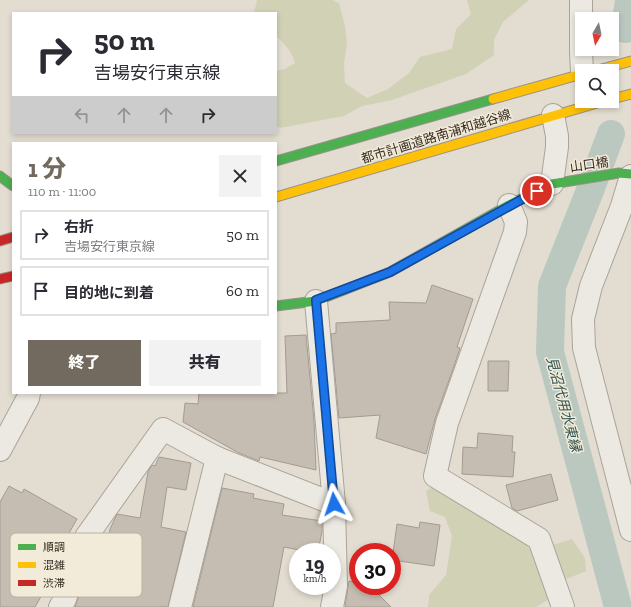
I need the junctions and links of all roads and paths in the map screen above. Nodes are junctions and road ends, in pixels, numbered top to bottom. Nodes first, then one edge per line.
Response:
1 (581, 0) edge
2 (631, 61) edge
3 (582, 64) edge
4 (619, 64) edge
5 (575, 76) edge
6 (631, 94) edge
7 (619, 97) edge
8 (578, 108) edge
9 (553, 115) junction
10 (277, 161) edge
11 (627, 174) edge
12 (0, 176) edge
13 (558, 182) junction
14 (12, 185) edge
15 (277, 197) edge
16 (509, 205) junction
17 (12, 237) edge
18 (0, 241) edge
19 (12, 276) edge
20 (0, 279) edge
21 (316, 300) junction
22 (277, 306) edge
23 (29, 394) edge
24 (0, 450) edge
25 (217, 458) junction
26 (334, 504) junction
27 (631, 530) edge
28 (89, 533) edge
29 (66, 597) edge
30 (60, 607) edge
31 (180, 607) edge
32 (332, 607) edge
33 (563, 607) edge

1 - 3 street
2 - 4 street
5 - 10 street, 都市計画道路南浦和越谷線
6 - 7 street
8 - 9 street, 都市計画道路南浦和越谷線
9 - 13 street
9 - 15 street, 都市計画道路南浦和越谷線
11 - 13 street, 山口橋
11 - 27 street
12 - 14 street
13 - 16 street, 山口橋
16 - 21 street, 山口橋
16 - 33 street
17 - 18 street
19 - 20 street
21 - 22 street, 山口橋
21 - 26 street
23 - 24 street
25 - 26 street
25 - 28 street
25 - 31 street
26 - 32 street
29 - 30 street

